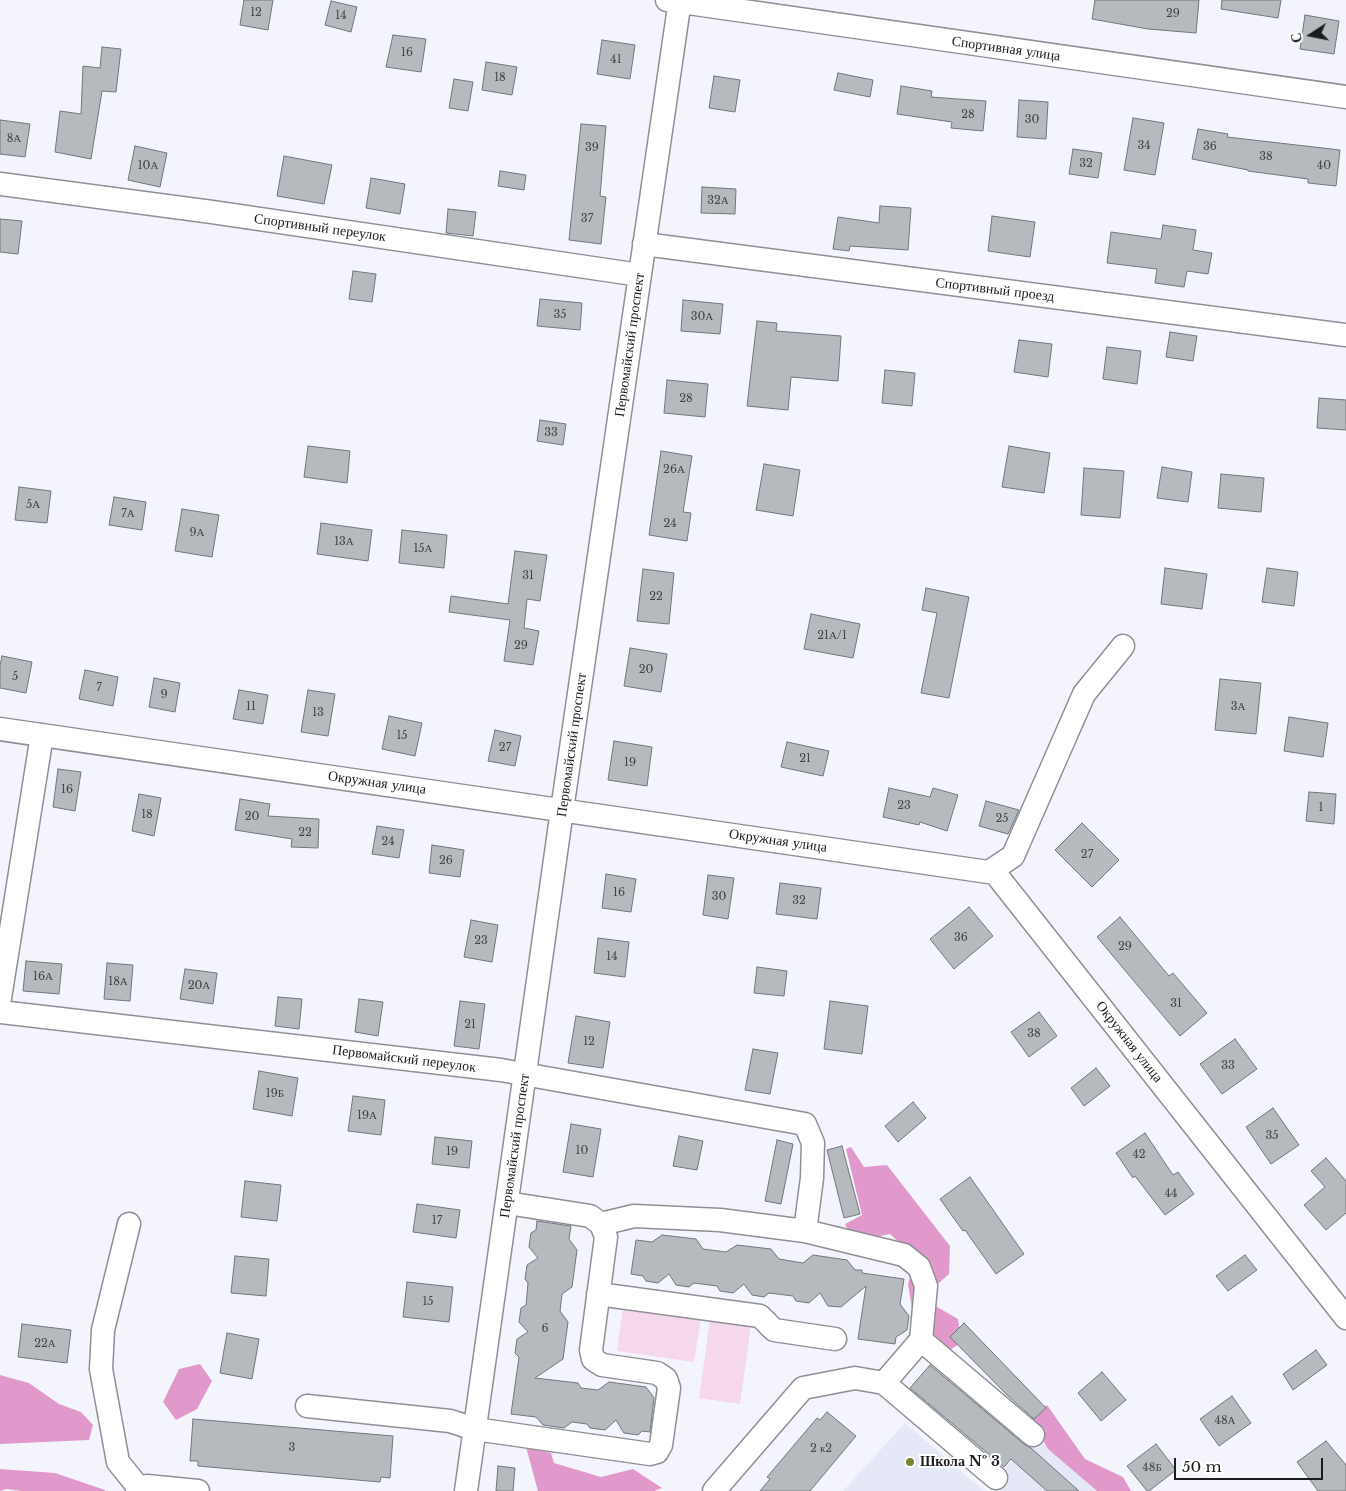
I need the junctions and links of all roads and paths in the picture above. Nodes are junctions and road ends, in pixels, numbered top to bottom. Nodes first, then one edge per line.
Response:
1 (675, 1) edge
2 (1346, 97) edge
3 (0, 184) edge
4 (644, 244) junction
5 (640, 275) junction
6 (1346, 335) edge
7 (1123, 646) dead end
8 (0, 729) edge
9 (42, 735) junction
10 (562, 810) junction
11 (989, 872) junction
12 (0, 998) edge
13 (0, 1012) edge
14 (525, 1074) junction
15 (507, 1203) junction
16 (129, 1224) dead end
17 (601, 1224) junction
18 (805, 1231) junction
19 (598, 1294) junction
20 (1346, 1318) edge
21 (835, 1339) dead end
22 (921, 1340) junction
23 (884, 1383) junction
24 (307, 1406) dead end
25 (475, 1429) junction
26 (1033, 1435) dead end
27 (996, 1478) dead end
28 (138, 1489) edge
29 (198, 1491) edge
30 (466, 1491) edge
31 (714, 1491) edge

1 - 2 street, Спортивная улица
1 - 4 street, Первомайский проспект
3 - 5 street, Спортивный переулок
4 - 5 street, Первомайский проспект
4 - 6 street, Спортивный проезд
5 - 10 street, Первомайский проспект
7 - 11 street
8 - 9 street, Окружная улица
9 - 10 street, Окружная улица
9 - 12 street
10 - 11 street, Окружная улица
10 - 14 street, Первомайский проспект
11 - 20 street, Окружная улица
13 - 14 street, Первомайский переулок
14 - 15 street, Первомайский проспект
14 - 18 street, Первомайский переулок
15 - 17 street
15 - 25 street, Первомайский проспект
16 - 28 street
17 - 18 street
17 - 19 street
18 - 22 street
19 - 21 street
19 - 25 street
22 - 23 street
22 - 26 street
23 - 27 street
23 - 31 street
24 - 25 street
25 - 30 street, Первомайский проспект
28 - 29 street

